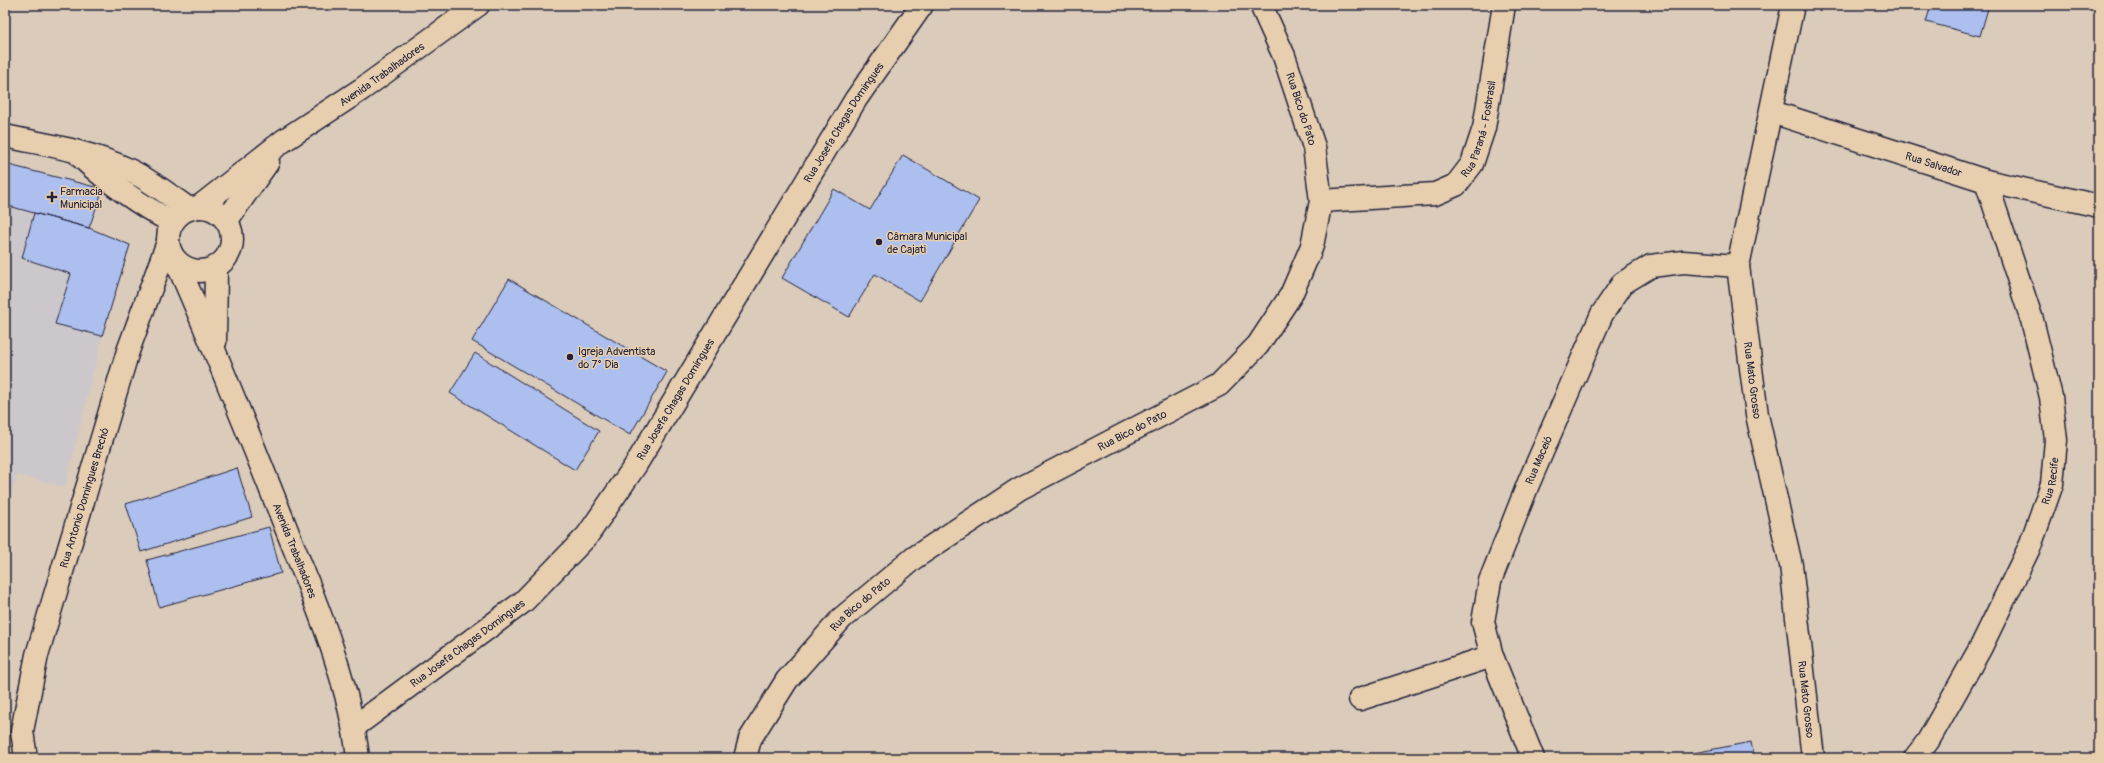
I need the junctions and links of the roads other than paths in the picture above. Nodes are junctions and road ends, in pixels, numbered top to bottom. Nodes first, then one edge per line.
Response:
1 (478, 5) edge
2 (922, 5) edge
3 (1261, 5) edge
4 (1504, 5) edge
5 (1793, 5) edge
6 (1772, 112) junction
7 (5, 136) edge
8 (283, 142) junction
9 (1986, 182) junction
10 (1321, 201) junction
11 (2099, 206) edge
12 (227, 220) junction
13 (181, 228) junction
14 (1738, 266) junction
15 (216, 268) junction
16 (214, 348) junction
17 (1492, 656) junction
18 (1360, 699) dead end
19 (354, 727) junction
20 (26, 758) edge
21 (358, 758) edge
22 (745, 758) edge
23 (1533, 758) edge
24 (1813, 758) edge
25 (1915, 758) edge

1 - 8 street, Avenida Trabalhadores
2 - 19 street, Rua Josefa Chagas Domingues
3 - 10 street, Rua Bico do Pato
4 - 10 street, Rua Paraná - Fosbrasil
5 - 6 street, Rua Mato Grosso
6 - 9 street, Rua Salvador
6 - 14 street, Rua Mato Grosso
7 - 13 street
8 - 12 street, Avenida Trabalhadores
8 - 13 street, Avenida Trabalhadores
9 - 11 street, Rua Salvador
9 - 25 street, Rua Recife
10 - 22 street, Rua Bico do Pato
12 - 13 street
12 - 15 street
13 - 15 street
13 - 16 street, Avenida Trabalhadores
13 - 20 street, Rua Antonio Domingues Brechó
14 - 17 street, Rua Maceió
14 - 24 street, Rua Mato Grosso
15 - 16 street, Avenida Trabalhadores
16 - 19 street, Avenida Trabalhadores
17 - 18 street
17 - 23 street, Rua Maceió
19 - 21 street, Avenida Trabalhadores

